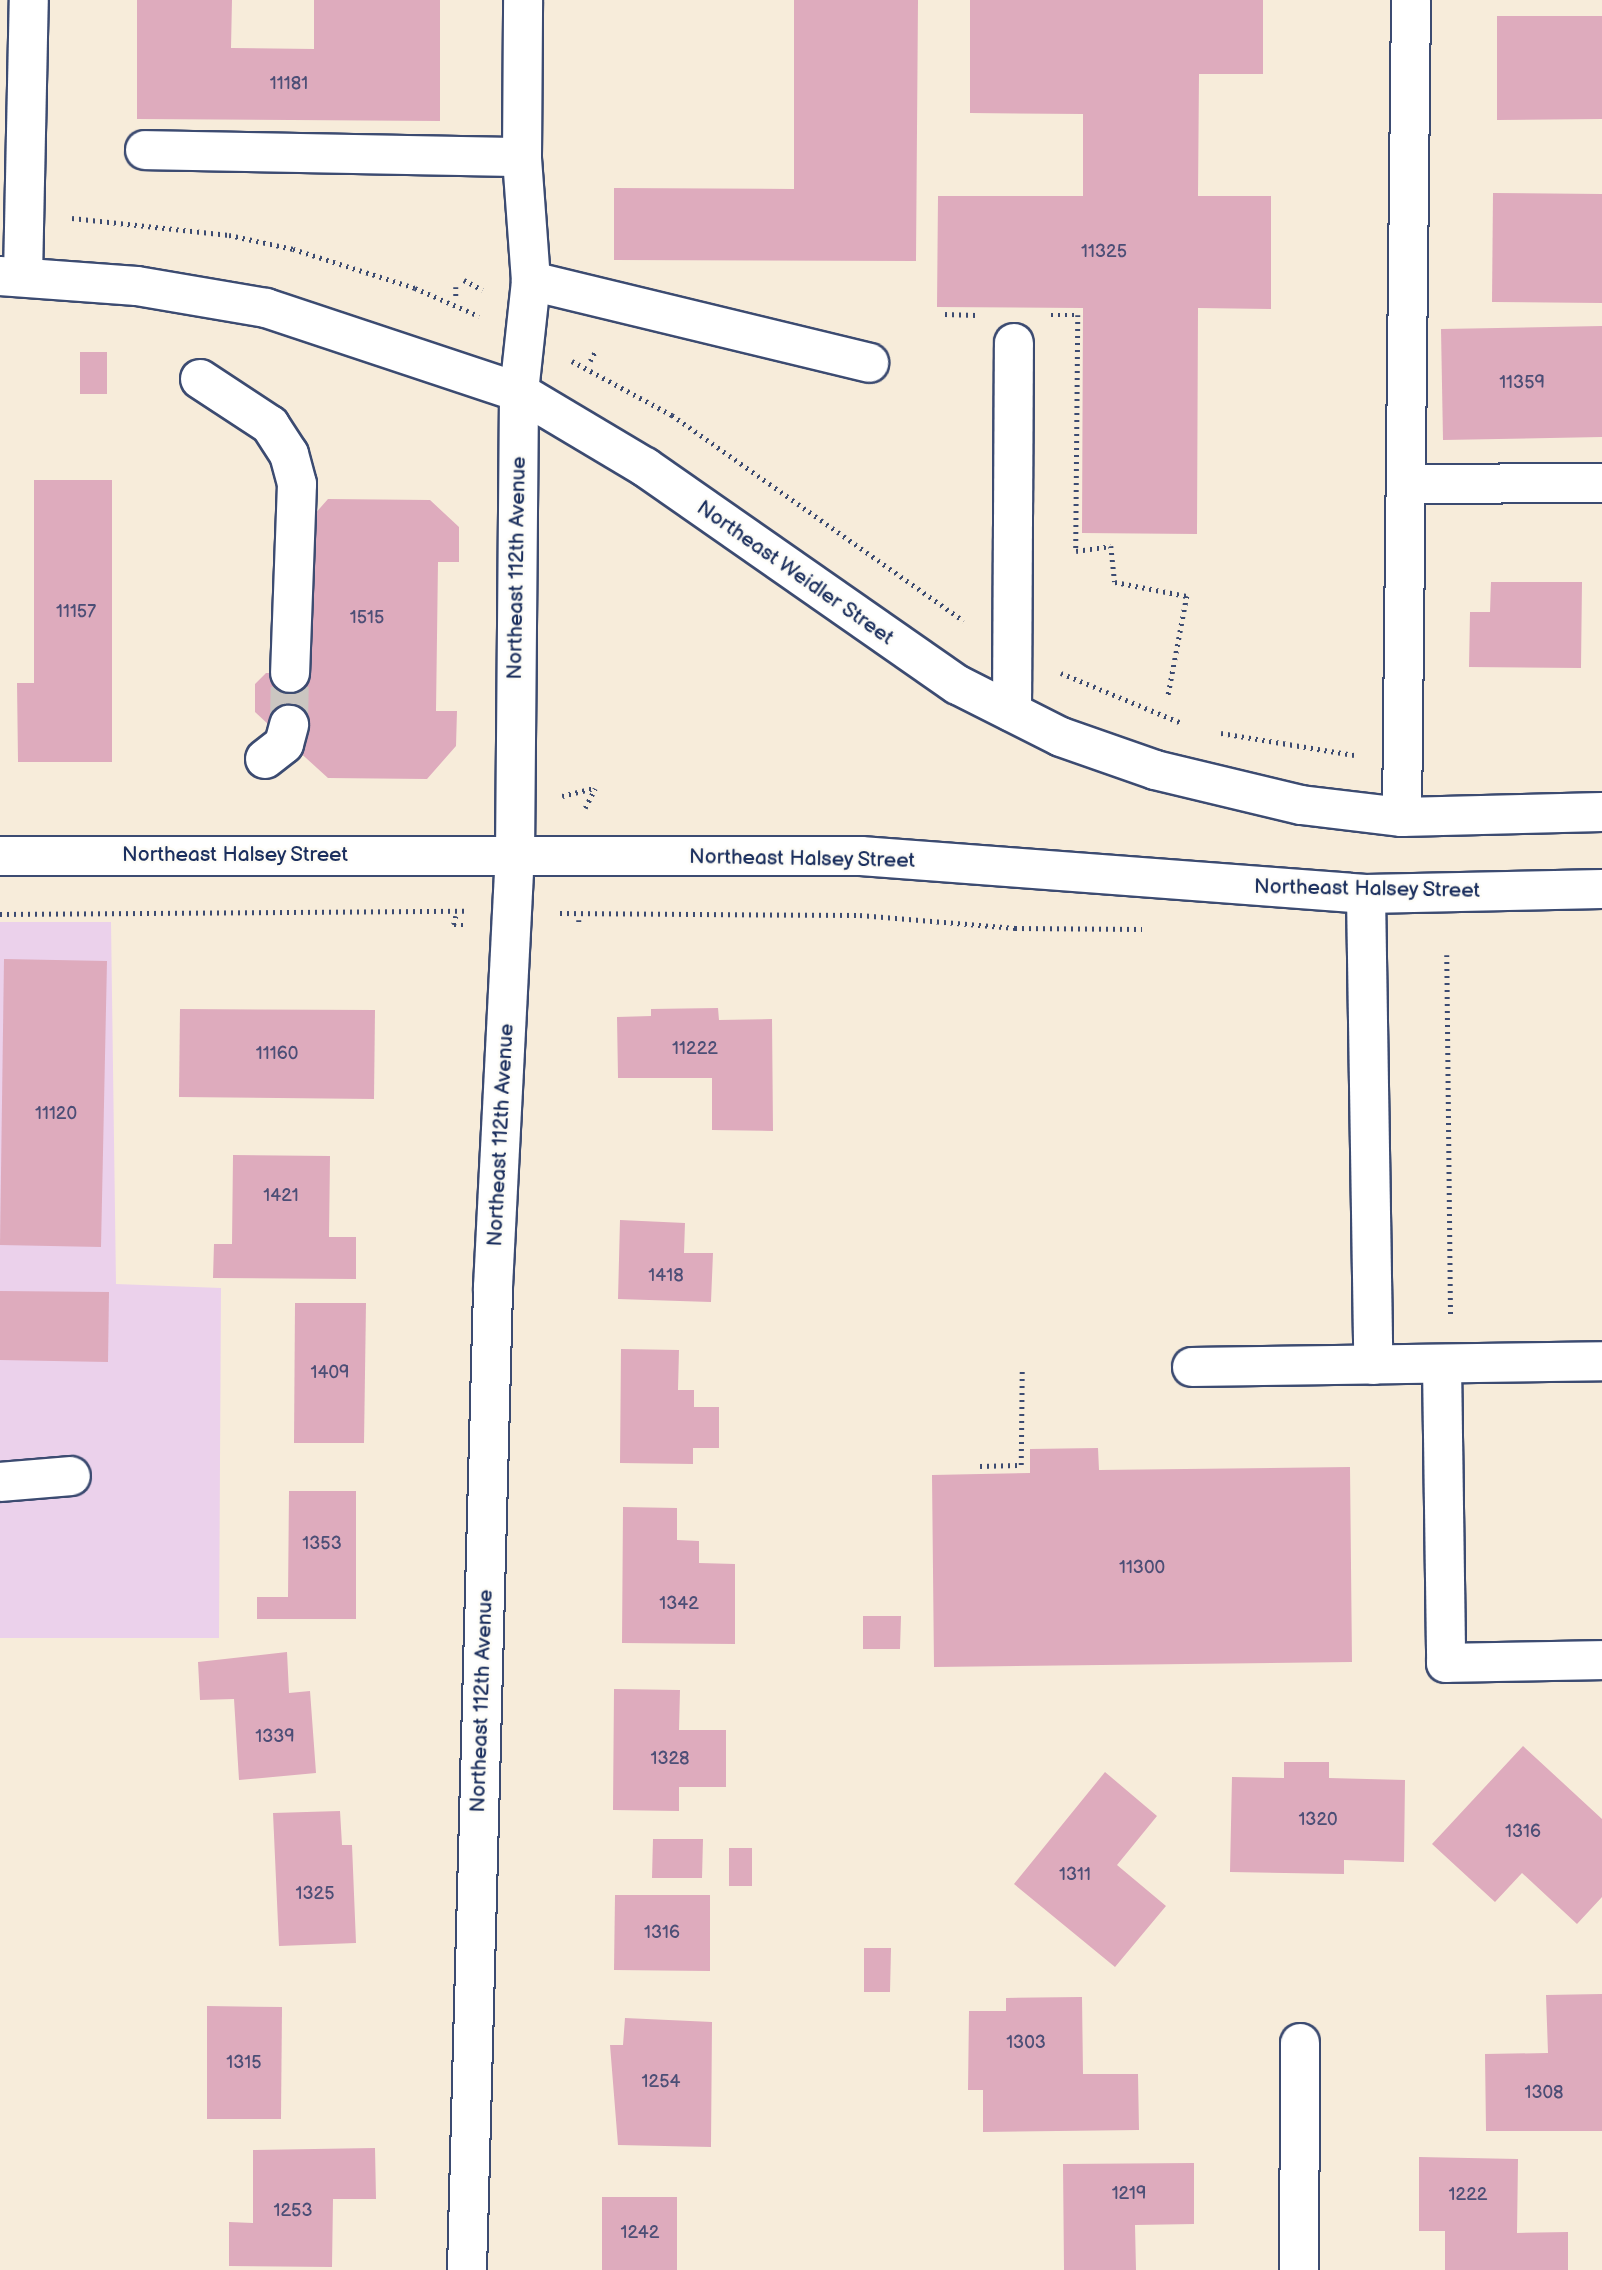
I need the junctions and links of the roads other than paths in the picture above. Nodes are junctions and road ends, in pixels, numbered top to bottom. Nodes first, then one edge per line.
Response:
1 (29, 0) edge
2 (523, 0) edge
3 (1411, 0) edge
4 (145, 150) dead end
5 (522, 157) junction
6 (11, 276) edge
7 (531, 281) junction
8 (1014, 343) dead end
9 (869, 363) dead end
10 (200, 379) dead end
11 (519, 392) junction
12 (1602, 483) edge
13 (1407, 484) junction
14 (290, 673) tunnel mouth
15 (1012, 712) junction
16 (289, 725) tunnel mouth
17 (265, 759) dead end
18 (1602, 812) edge
19 (1402, 817) junction
20 (515, 855) junction
21 (0, 856) edge
22 (1602, 889) edge
23 (1366, 894) junction
24 (1602, 1361) edge
25 (1373, 1364) junction
26 (1442, 1364) junction
27 (1192, 1367) dead end
28 (71, 1476) dead end
29 (0, 1482) edge
30 (1602, 1660) edge
31 (1300, 2043) dead end
32 (467, 2270) edge
33 (1299, 2270) edge

1 - 6 main road
2 - 5 main road, Northeast 112th Avenue
3 - 13 main road
4 - 5 main road
5 - 7 main road, Northeast 112th Avenue
6 - 11 main road, Northeast Weidler Street
7 - 9 main road
7 - 11 main road, Northeast 112th Avenue
8 - 15 main road
10 - 14 main road
11 - 15 main road, Northeast Weidler Street
11 - 20 main road, Northeast 112th Avenue
12 - 13 main road
13 - 19 main road
15 - 19 main road, Northeast Weidler Street
16 - 17 main road
18 - 19 main road, Northeast Weidler Street
20 - 21 main road, Northeast Halsey Street
20 - 23 main road, Northeast Halsey Street
20 - 32 main road, Northeast 112th Avenue
22 - 23 main road, Northeast Halsey Street
23 - 25 main road
24 - 26 main road
25 - 26 main road
25 - 27 main road
26 - 30 main road
28 - 29 main road
31 - 33 main road

